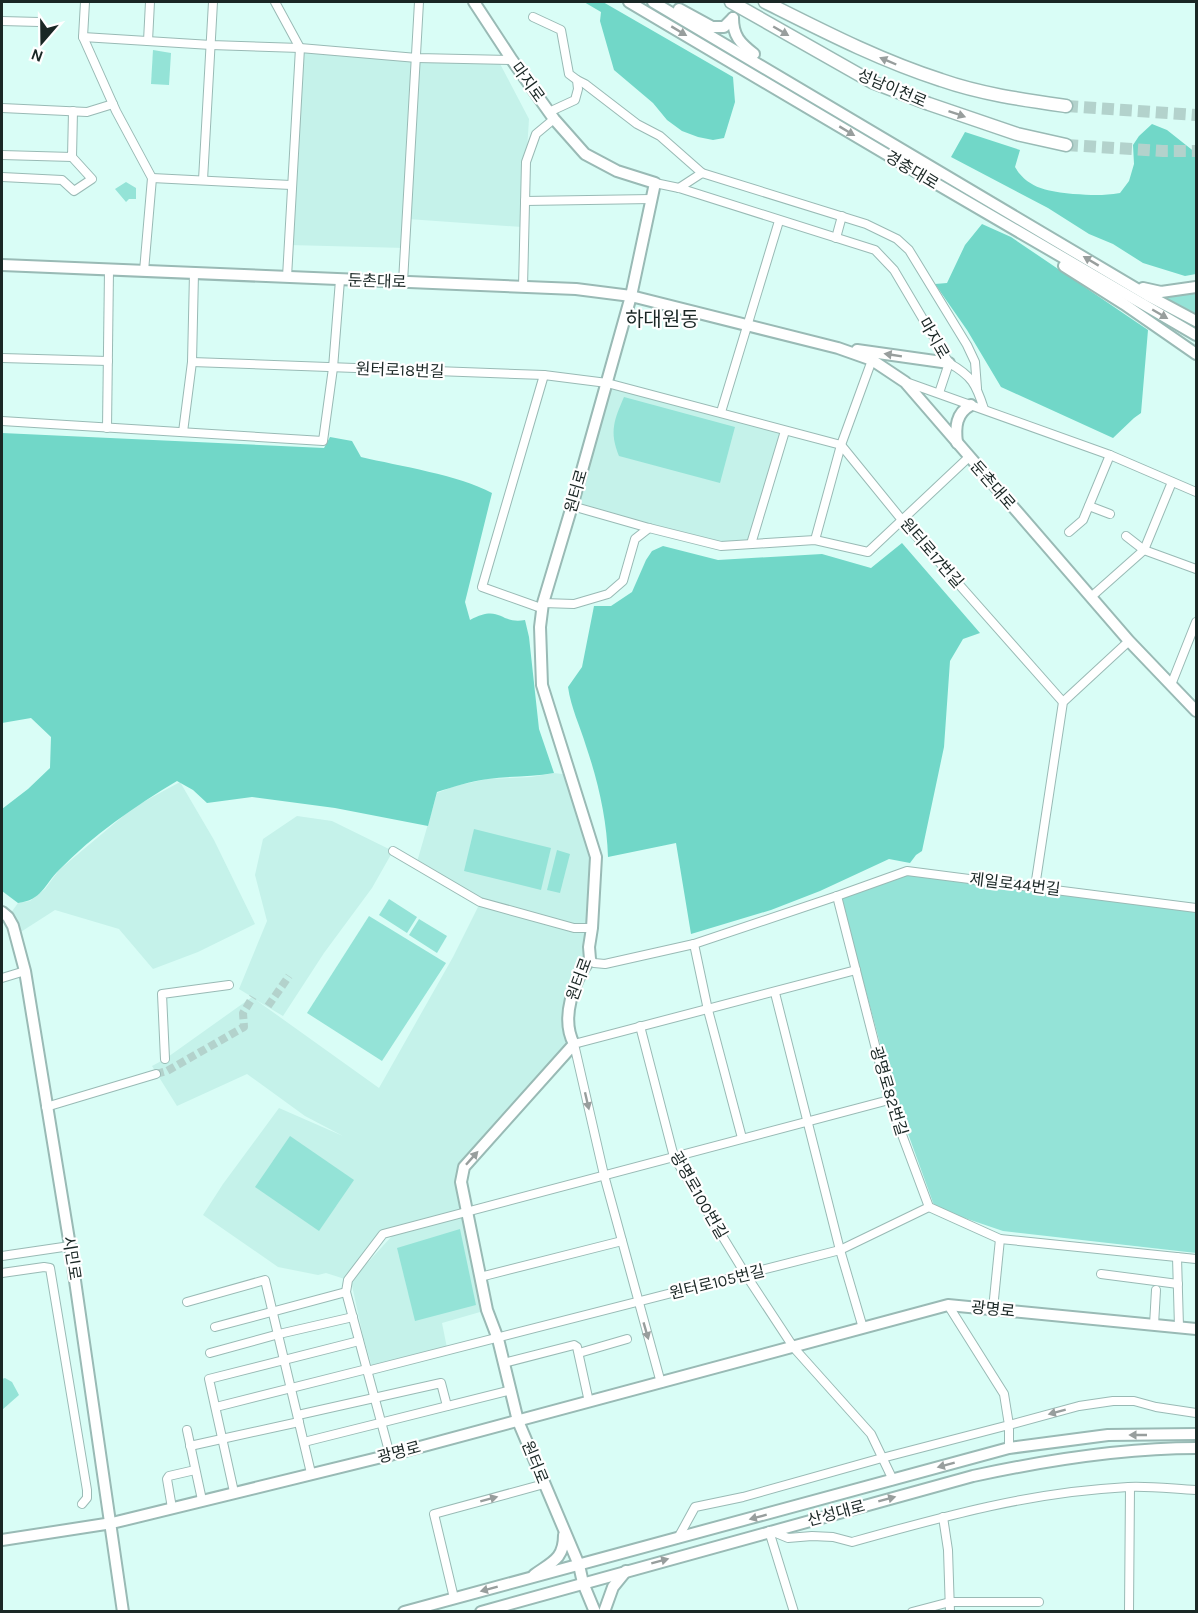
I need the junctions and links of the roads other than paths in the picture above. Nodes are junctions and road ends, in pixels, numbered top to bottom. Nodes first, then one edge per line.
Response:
1 (85, 2) edge
2 (150, 2) edge
3 (213, 2) edge
4 (275, 2) edge
5 (419, 2) edge
6 (474, 2) edge
7 (629, 2) edge
8 (652, 2) edge
9 (663, 2) edge
10 (730, 2) edge
11 (765, 2) edge
12 (533, 17) dead end
13 (2, 21) edge
14 (39, 22) dead end
15 (83, 37) junction
16 (148, 42) junction
17 (211, 45) junction
18 (300, 48) junction
19 (417, 58) junction
20 (512, 60) junction
21 (779, 76) junction
22 (577, 80) junction
23 (112, 104) junction
24 (1066, 106) tunnel mouth
25 (2, 108) edge
26 (73, 111) junction
27 (552, 115) junction
28 (1066, 145) tunnel mouth
29 (2, 155) edge
30 (72, 157) junction
31 (702, 173) junction
32 (2, 177) edge
33 (152, 178) junction
34 (203, 180) junction
35 (930, 180) junction
36 (655, 183) junction
37 (291, 186) junction
38 (678, 188) junction
39 (652, 199) junction
40 (525, 201) junction
41 (842, 216) junction
42 (779, 221) junction
43 (836, 238) junction
44 (2, 265) edge
45 (109, 270) junction
46 (144, 271) junction
47 (194, 273) junction
48 (287, 277) junction
49 (1119, 278) junction
50 (340, 279) junction
51 (403, 282) junction
52 (523, 287) junction
53 (1197, 287) edge
54 (631, 296) junction
55 (1197, 321) edge
56 (748, 325) junction
57 (1197, 335) edge
58 (838, 348) junction
59 (970, 352) junction
60 (1197, 354) edge
61 (2, 358) edge
62 (872, 360) junction
63 (108, 361) junction
64 (192, 362) junction
65 (949, 363) junction
66 (333, 368) junction
67 (544, 375) junction
68 (905, 382) junction
69 (607, 383) junction
70 (977, 388) junction
71 (939, 393) junction
72 (971, 405) junction
73 (984, 409) junction
74 (721, 412) junction
75 (2, 421) edge
76 (107, 428) junction
77 (785, 431) junction
78 (183, 432) junction
79 (957, 443) junction
80 (840, 445) junction
81 (1110, 455) junction
82 (969, 457) junction
83 (1172, 482) junction
84 (1197, 492) edge
85 (1089, 506) junction
86 (572, 507) junction
87 (1110, 514) dead end
88 (902, 520) junction
89 (649, 528) junction
90 (1069, 532) dead end
91 (1126, 536) dead end
92 (815, 540) junction
93 (751, 544) junction
94 (1144, 550) junction
95 (1197, 569) edge
96 (1091, 597) junction
97 (542, 605) junction
98 (1197, 622) edge
99 (1129, 641) junction
100 (1172, 685) junction
101 (1064, 702) junction
102 (1197, 711) edge
103 (393, 851) dead end
104 (1035, 887) junction
105 (837, 897) junction
106 (1197, 908) edge
107 (2, 912) edge
108 (592, 928) junction
109 (694, 944) junction
110 (590, 959) junction
111 (856, 970) junction
112 (25, 971) junction
113 (2, 978) edge
114 (229, 985) dead end
115 (775, 993) junction
116 (708, 1010) junction
117 (640, 1026) junction
118 (574, 1044) junction
119 (165, 1059) dead end
120 (156, 1074) tunnel mouth
121 (889, 1100) junction
122 (46, 1107) junction
123 (809, 1123) junction
124 (742, 1138) junction
125 (674, 1157) junction
126 (604, 1175) junction
127 (929, 1207) junction
128 (467, 1212) junction
129 (1000, 1239) junction
130 (622, 1241) junction
131 (70, 1245) junction
132 (840, 1250) junction
133 (2, 1256) edge
134 (1178, 1257) junction
135 (1197, 1259) edge
136 (2, 1272) edge
137 (1101, 1274) dead end
138 (746, 1275) junction
139 (480, 1277) junction
140 (1178, 1284) junction
141 (1156, 1290) dead end
142 (346, 1292) junction
143 (638, 1301) junction
144 (187, 1302) dead end
145 (948, 1305) junction
146 (993, 1310) junction
147 (273, 1311) junction
148 (353, 1317) junction
149 (1154, 1325) junction
150 (215, 1327) dead end
151 (1179, 1327) junction
152 (863, 1328) junction
153 (1197, 1329) edge
154 (279, 1334) junction
155 (498, 1339) junction
156 (627, 1339) dead end
157 (359, 1341) junction
158 (794, 1348) junction
159 (210, 1353) dead end
160 (579, 1353) junction
161 (284, 1359) junction
162 (504, 1363) junction
163 (367, 1370) junction
164 (661, 1383) junction
165 (291, 1388) junction
166 (511, 1390) junction
167 (373, 1398) junction
168 (589, 1402) junction
169 (447, 1406) junction
170 (216, 1407) junction
171 (1197, 1413) edge
172 (298, 1419) junction
173 (518, 1422) junction
174 (381, 1424) junction
175 (1010, 1425) junction
176 (186, 1430) dead end
177 (1197, 1434) edge
178 (223, 1440) junction
179 (304, 1442) junction
180 (190, 1446) junction
181 (1009, 1448) junction
182 (1197, 1448) edge
183 (390, 1455) junction
184 (882, 1458) junction
185 (195, 1470) junction
186 (311, 1473) junction
187 (893, 1480) junction
188 (544, 1484) junction
189 (1130, 1487) junction
190 (1197, 1490) edge
191 (234, 1492) junction
192 (202, 1500) junction
193 (82, 1504) dead end
194 (172, 1508) junction
195 (943, 1517) junction
196 (112, 1523) junction
197 (770, 1531) junction
198 (564, 1532) junction
199 (678, 1538) junction
200 (2, 1540) edge
201 (579, 1565) junction
202 (627, 1570) junction
203 (528, 1579) junction
204 (583, 1583) junction
205 (454, 1598) junction
206 (950, 1602) junction
207 (1039, 1602) dead end
208 (123, 1611) edge
209 (404, 1611) edge
210 (481, 1611) edge
211 (595, 1611) edge
212 (604, 1611) edge
213 (794, 1611) edge
214 (912, 1611) edge
215 (950, 1611) edge
216 (1129, 1611) edge

1 - 15 street
2 - 16 street
3 - 17 street
4 - 18 street
5 - 19 street
6 - 20 main road, 마지로
7 -> 35 main road, 경충대로
8 - 21 main road, 경충대로
9 - 21 main road
10 -> 28 highway, 성남이천로
24 -> 11 highway, 성남이천로
12 - 22 street
13 - 14 street
15 - 16 street
15 - 23 street
16 - 17 street
17 - 18 street
17 - 34 street
18 - 19 street
18 - 37 street
19 - 20 street
19 - 51 street
20 - 27 main road, 마지로
49 -> 21 main road, 경충대로
22 - 27 street
22 - 31 street
23 - 26 street
23 - 33 street
25 - 26 street
26 - 30 street
27 - 36 main road, 마지로
27 - 40 street
29 - 30 street
30 - 32 street
31 - 38 street
31 - 41 street
33 - 34 street
33 - 46 street
34 - 37 street
35 -> 57 main road, 경충대로
35 - 60 main road
36 - 38 street, 마지로
36 - 39 main road
37 - 48 street
38 - 42 street, 마지로
39 - 40 street
39 - 54 main road
40 - 52 street
41 - 43 street
41 - 59 street
42 - 43 street, 마지로
42 - 56 street
43 - 65 street, 마지로
44 - 45 main road, 둔촌대로
45 - 46 main road, 둔촌대로
45 - 63 street
46 - 47 main road, 둔촌대로
47 - 48 main road, 둔촌대로
47 - 64 street
48 - 50 main road, 둔촌대로
49 - 53 main road
49 - 55 main road, 경충대로
50 - 51 main road, 둔촌대로
50 - 66 street
51 - 52 main road, 둔촌대로
52 - 54 main road, 둔촌대로
54 - 56 main road, 둔촌대로
54 - 69 main road, 원터로
56 - 58 main road, 둔촌대로
56 - 74 street
58 - 62 main road, 둔촌대로
65 -> 58 main road
59 - 65 street
59 - 70 street
61 - 63 street
62 - 68 main road, 둔촌대로
62 - 80 street
63 - 76 street
64 - 66 street, 원터로18번길
64 - 78 street
65 - 70 street
65 - 71 street, 마지로
66 - 67 street, 원터로18번길
66 - 78 street
67 - 69 street, 원터로18번길
67 - 97 street
68 - 71 street
68 - 79 main road, 둔촌대로
69 - 74 street
69 - 86 main road, 원터로
70 - 73 street
71 - 72 street
72 - 73 street
72 - 79 main road
73 - 81 street
74 - 77 street
75 - 76 street
76 - 78 street
77 - 80 street
77 - 93 street
79 - 82 main road, 둔촌대로
80 - 88 street, 원터로17번길
80 - 92 street
81 - 83 street
81 - 85 street
82 - 88 street
82 - 96 main road, 둔촌대로
83 - 84 street
83 - 94 street
85 - 87 street
85 - 90 street
86 - 89 street
86 - 97 main road, 원터로
88 - 92 street
88 - 101 street, 원터로17번길
89 - 93 street
89 - 97 street
91 - 94 street
92 - 93 street
94 - 95 street
94 - 96 street
96 - 99 main road, 둔촌대로
97 - 108 main road, 원터로
98 - 100 street
99 - 100 main road, 둔촌대로
99 - 101 street
100 - 102 main road, 둔촌대로
101 - 104 street
103 - 108 street
104 - 105 street, 제일로44번길
104 - 106 street, 제일로44번길
105 - 109 street, 제일로44번길
105 - 111 street, 광명로82번길
107 - 112 main road, 시민로
108 - 110 main road, 원터로
109 - 110 street, 제일로44번길
109 - 116 street
110 - 118 main road, 원터로
111 - 115 street
111 - 121 street, 광명로82번길
112 - 113 street
112 - 122 main road, 시민로
114 - 119 street
115 - 116 street
115 - 123 street
116 - 117 street
116 - 124 street
117 - 118 street
117 - 125 street, 광명로100번길
118 -> 126 street
128 -> 118 main road, 원터로
120 - 122 street
121 - 123 street
121 - 127 street, 광명로82번길
122 - 131 main road, 시민로
123 - 124 street
123 - 132 street
124 - 125 street
125 - 126 street
125 - 138 street, 광명로100번길
126 - 128 street
126 - 130 street
127 - 129 street
127 - 132 street, 원터로105번길
128 - 139 main road, 원터로
128 - 142 street
129 - 134 street
129 - 146 street
130 - 139 street
130 - 143 street
131 - 133 street
131 - 196 main road, 시민로
132 - 138 street, 원터로105번길
132 - 152 street
134 - 135 street
134 - 140 street
136 - 193 street
137 - 140 street
138 - 143 street, 원터로105번길
138 - 158 street, 광명로100번길
139 - 155 main road, 원터로
140 - 151 street
141 - 149 street
142 - 147 street
142 - 148 street
143 - 155 street, 원터로105번길
143 -> 164 street
144 - 147 street
145 - 146 main road, 광명로
145 - 152 main road, 광명로
145 - 175 street
146 - 149 main road, 광명로
147 - 150 street
147 - 154 street
148 - 154 street
148 - 157 street
149 - 151 main road, 광명로
151 - 153 main road, 광명로
152 - 158 main road, 광명로
154 - 159 street
154 - 161 street
155 - 162 main road, 원터로
155 - 163 street, 원터로105번길
156 - 160 street
157 - 161 street
157 - 163 street
158 - 164 main road, 광명로
158 - 184 street
160 - 162 street
160 - 168 street
161 - 165 street
161 - 170 street
162 - 166 main road, 원터로
163 - 165 street, 원터로105번길
163 - 167 street
164 - 168 main road, 광명로
165 - 170 street, 원터로105번길
165 - 172 street
166 - 169 street
166 - 173 main road, 원터로
167 - 169 street
167 - 172 street
167 - 174 street
168 - 173 main road, 광명로
169 - 174 street
170 - 178 street
171 -> 175 street
172 - 178 street
172 - 179 street
173 - 183 main road, 광명로
173 - 188 main road, 원터로
174 - 179 street
174 - 183 street
175 - 181 street
175 - 184 street
176 - 180 street
177 -> 181 main road, 산성대로
178 - 180 street
178 - 191 street
179 - 186 street
180 - 185 street
181 -> 187 main road, 산성대로
197 -> 182 main road, 산성대로
183 - 186 main road, 광명로
184 - 187 street
184 - 199 street
185 - 192 street
185 - 194 street
186 - 191 main road, 광명로
187 -> 199 main road, 산성대로
188 - 198 main road, 원터로
205 -> 188 street
189 - 190 street
189 - 195 street
189 - 216 street
191 - 192 main road, 광명로
192 - 194 main road, 광명로
194 - 196 main road, 광명로
195 - 197 street
195 - 206 street
196 - 200 main road, 광명로
196 - 208 main road, 시민로
202 -> 197 main road, 산성대로
197 - 213 street
198 - 201 main road, 원터로
198 - 203 main road
199 - 201 main road, 산성대로
201 - 203 main road, 산성대로
201 - 204 main road, 원터로
202 - 204 main road, 산성대로
202 - 212 main road
203 -> 205 main road, 산성대로
204 - 210 main road, 산성대로
204 - 211 main road, 원터로
205 - 209 main road, 산성대로
206 - 207 street
206 - 214 street
206 - 215 street

